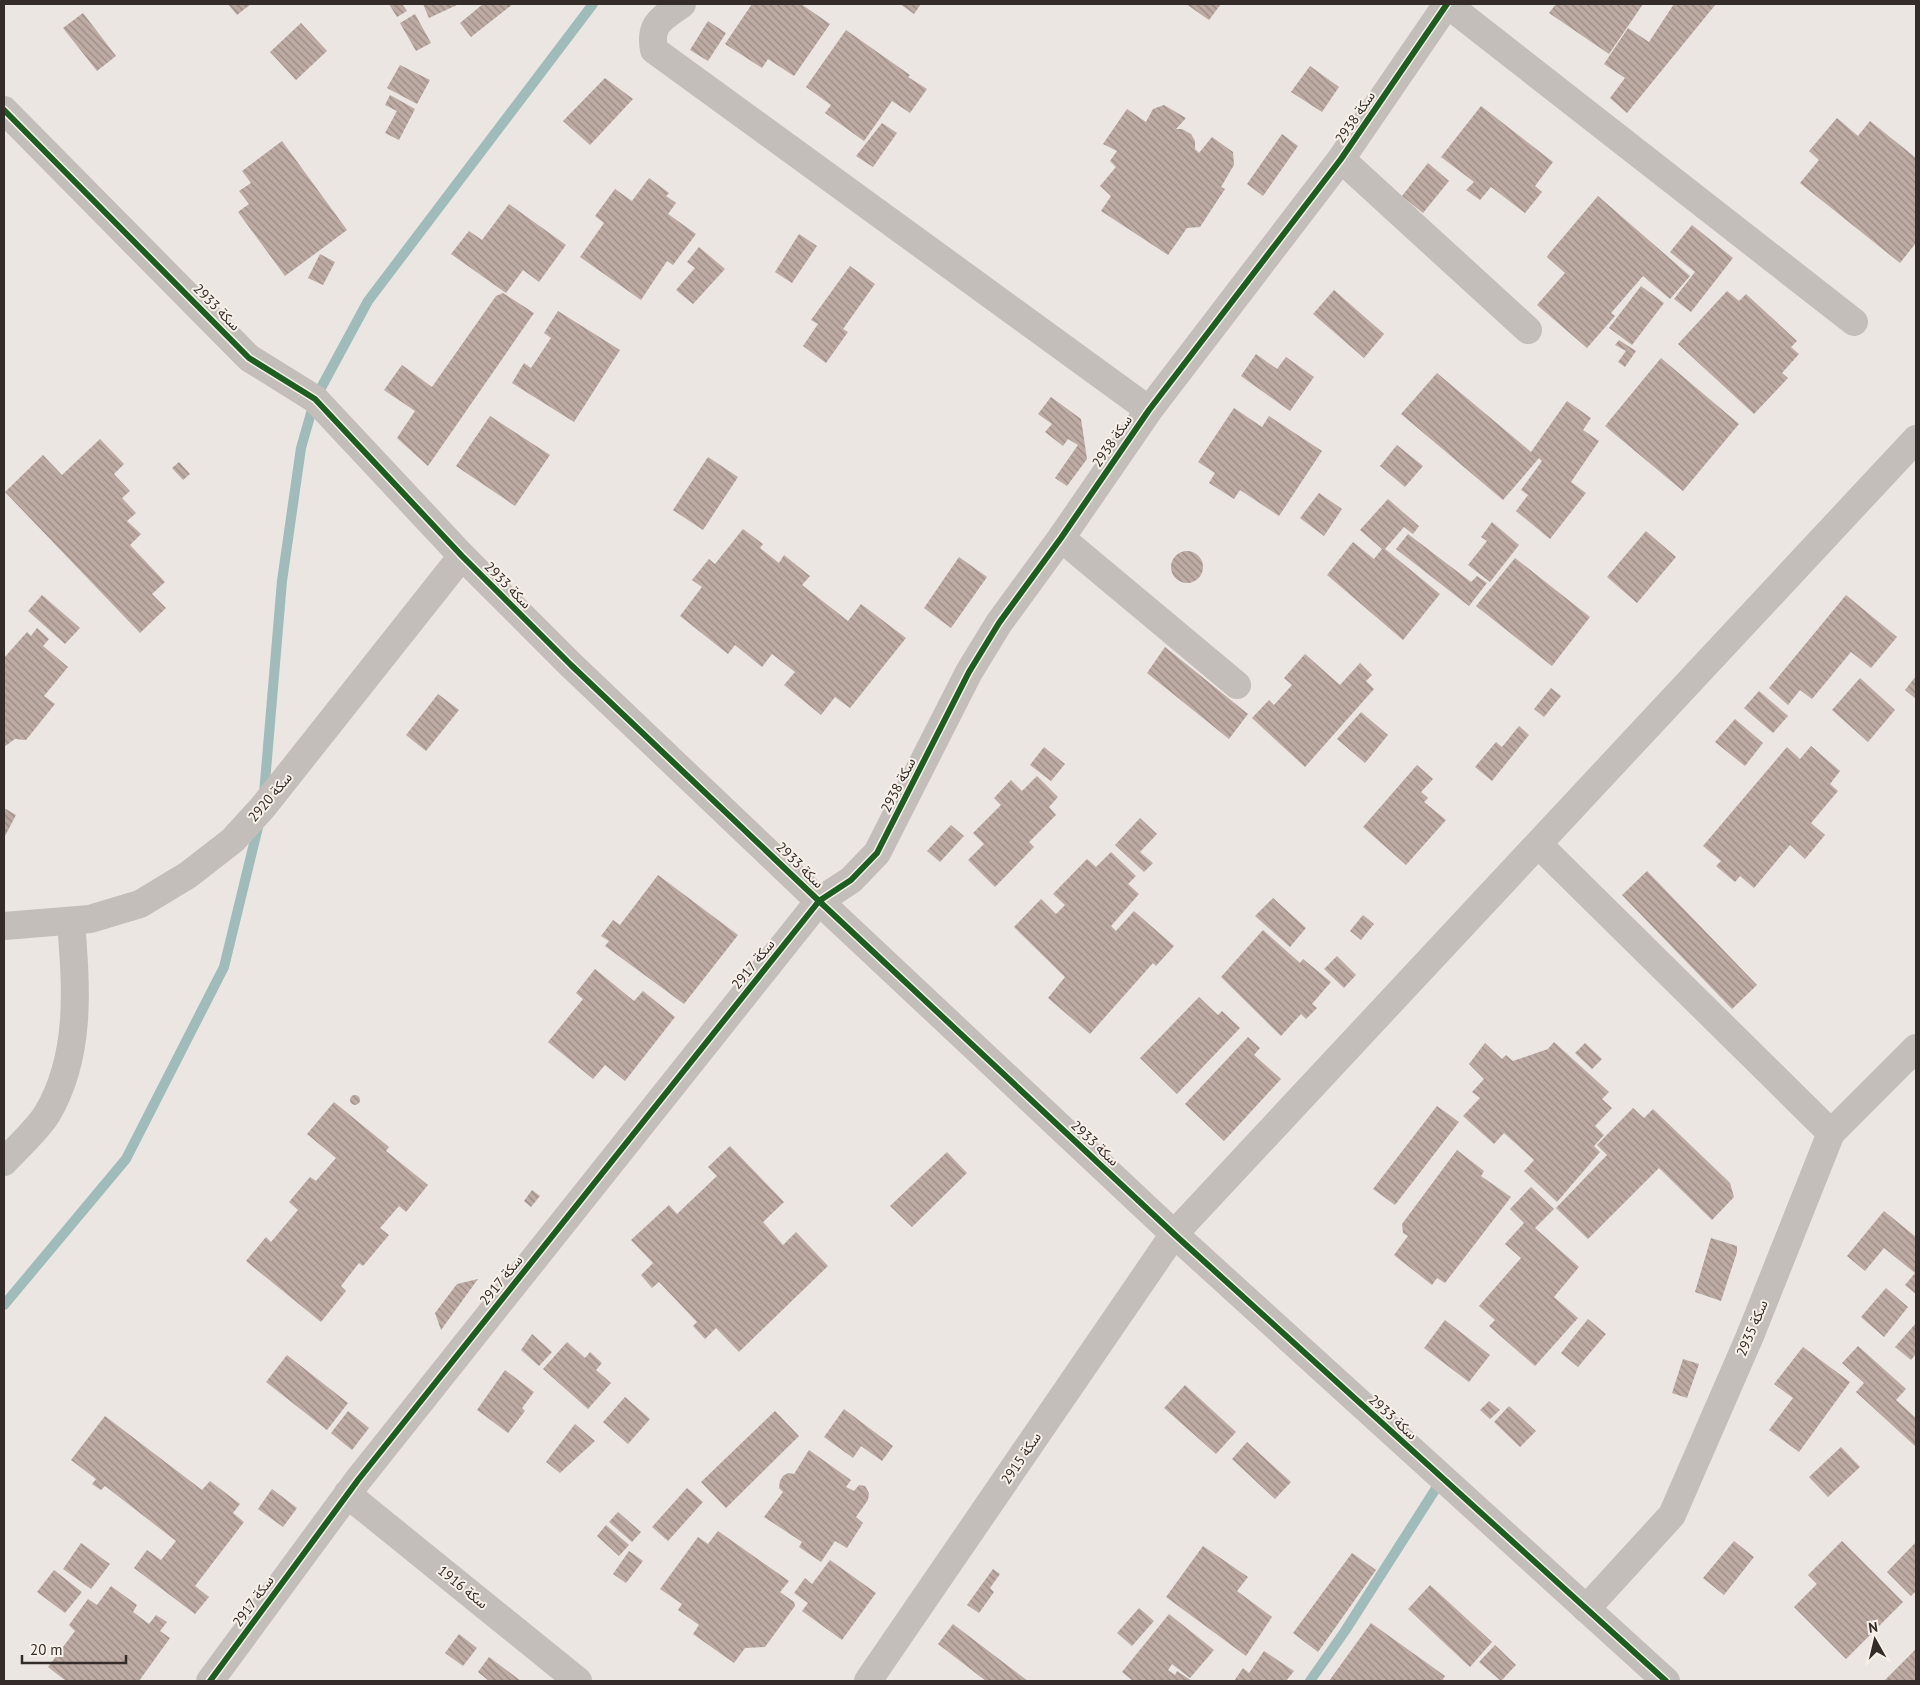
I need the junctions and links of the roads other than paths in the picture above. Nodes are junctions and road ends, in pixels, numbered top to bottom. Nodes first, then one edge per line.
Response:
1 (682, 4) edge
2 (1447, 4) edge
3 (4, 110) edge
4 (1341, 159) junction
5 (1854, 322) dead end
6 (1528, 330) dead end
7 (1149, 410) junction
8 (1916, 439) edge
9 (1061, 538) junction
10 (462, 556) junction
11 (1237, 685) dead end
12 (1538, 844) junction
13 (819, 901) junction
14 (71, 921) junction
15 (4, 926) edge
16 (1916, 1048) edge
17 (1831, 1133) junction
18 (4, 1162) edge
19 (1174, 1234) junction
20 (347, 1494) junction
21 (1586, 1609) junction
22 (210, 1681) edge
23 (578, 1681) edge
24 (868, 1681) edge
25 (1666, 1681) edge

1 - 7 street
2 - 4 street, سكة 2938
2 - 5 street
3 - 10 street, سكة 2933
4 - 6 street
4 - 7 street, سكة 2938
7 - 9 street, سكة 2938
8 - 12 street, سكة 2915
9 - 11 street
9 - 13 street, سكة 2938
10 - 13 street, سكة 2933
10 - 14 street, سكة 2920
12 - 17 street
12 - 19 street, سكة 2915
13 - 19 street, سكة 2933
13 - 20 street, سكة 2917
14 - 15 street, سكة 2920
14 - 18 street
16 - 17 street, سكة 2935
17 - 21 street, سكة 2935
19 - 21 street, سكة 2933
19 - 24 street, سكة 2915
20 - 22 street, سكة 2917
20 - 23 street, سكة 1916
21 - 25 street, سكة 2933

